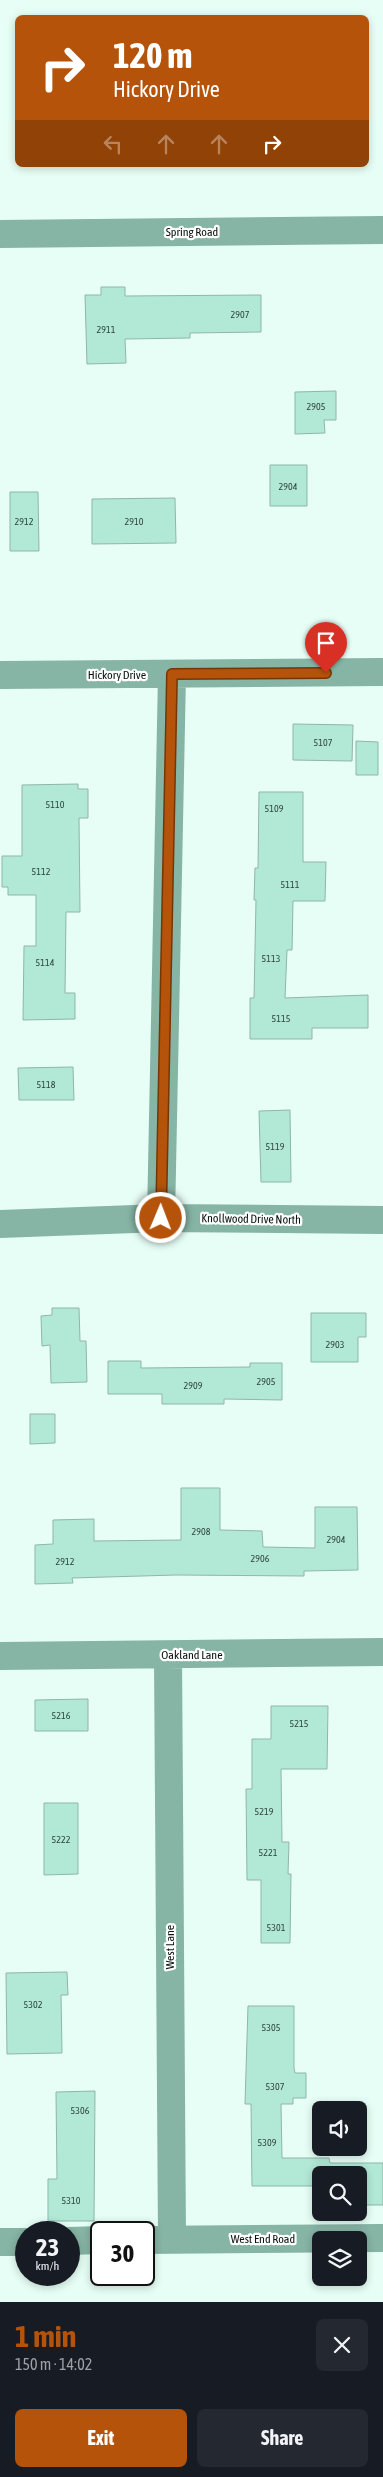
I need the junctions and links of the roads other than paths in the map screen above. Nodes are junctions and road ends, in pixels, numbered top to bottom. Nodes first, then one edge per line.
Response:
1 (383, 230) edge
2 (0, 234) edge
3 (383, 672) edge
4 (172, 674) junction
5 (0, 675) edge
6 (161, 1218) junction
7 (383, 1220) edge
8 (0, 1224) edge
9 (383, 1652) edge
10 (168, 1655) junction
11 (0, 1656) edge
12 (383, 2238) edge
13 (172, 2239) junction
14 (155, 2240) edge
15 (0, 2242) edge
16 (15, 2242) edge

1 - 2 street, Spring Road
3 - 4 street, Hickory Drive
4 - 5 street, Hickory Drive
4 - 6 street
6 - 7 street, Knollwood Drive North
6 - 8 street, Knollwood Drive North
9 - 10 street, Oakland Lane
10 - 11 street, Oakland Lane
10 - 13 street, West Lane
12 - 13 street, West End Road
13 - 14 street, West End Road
15 - 16 street

